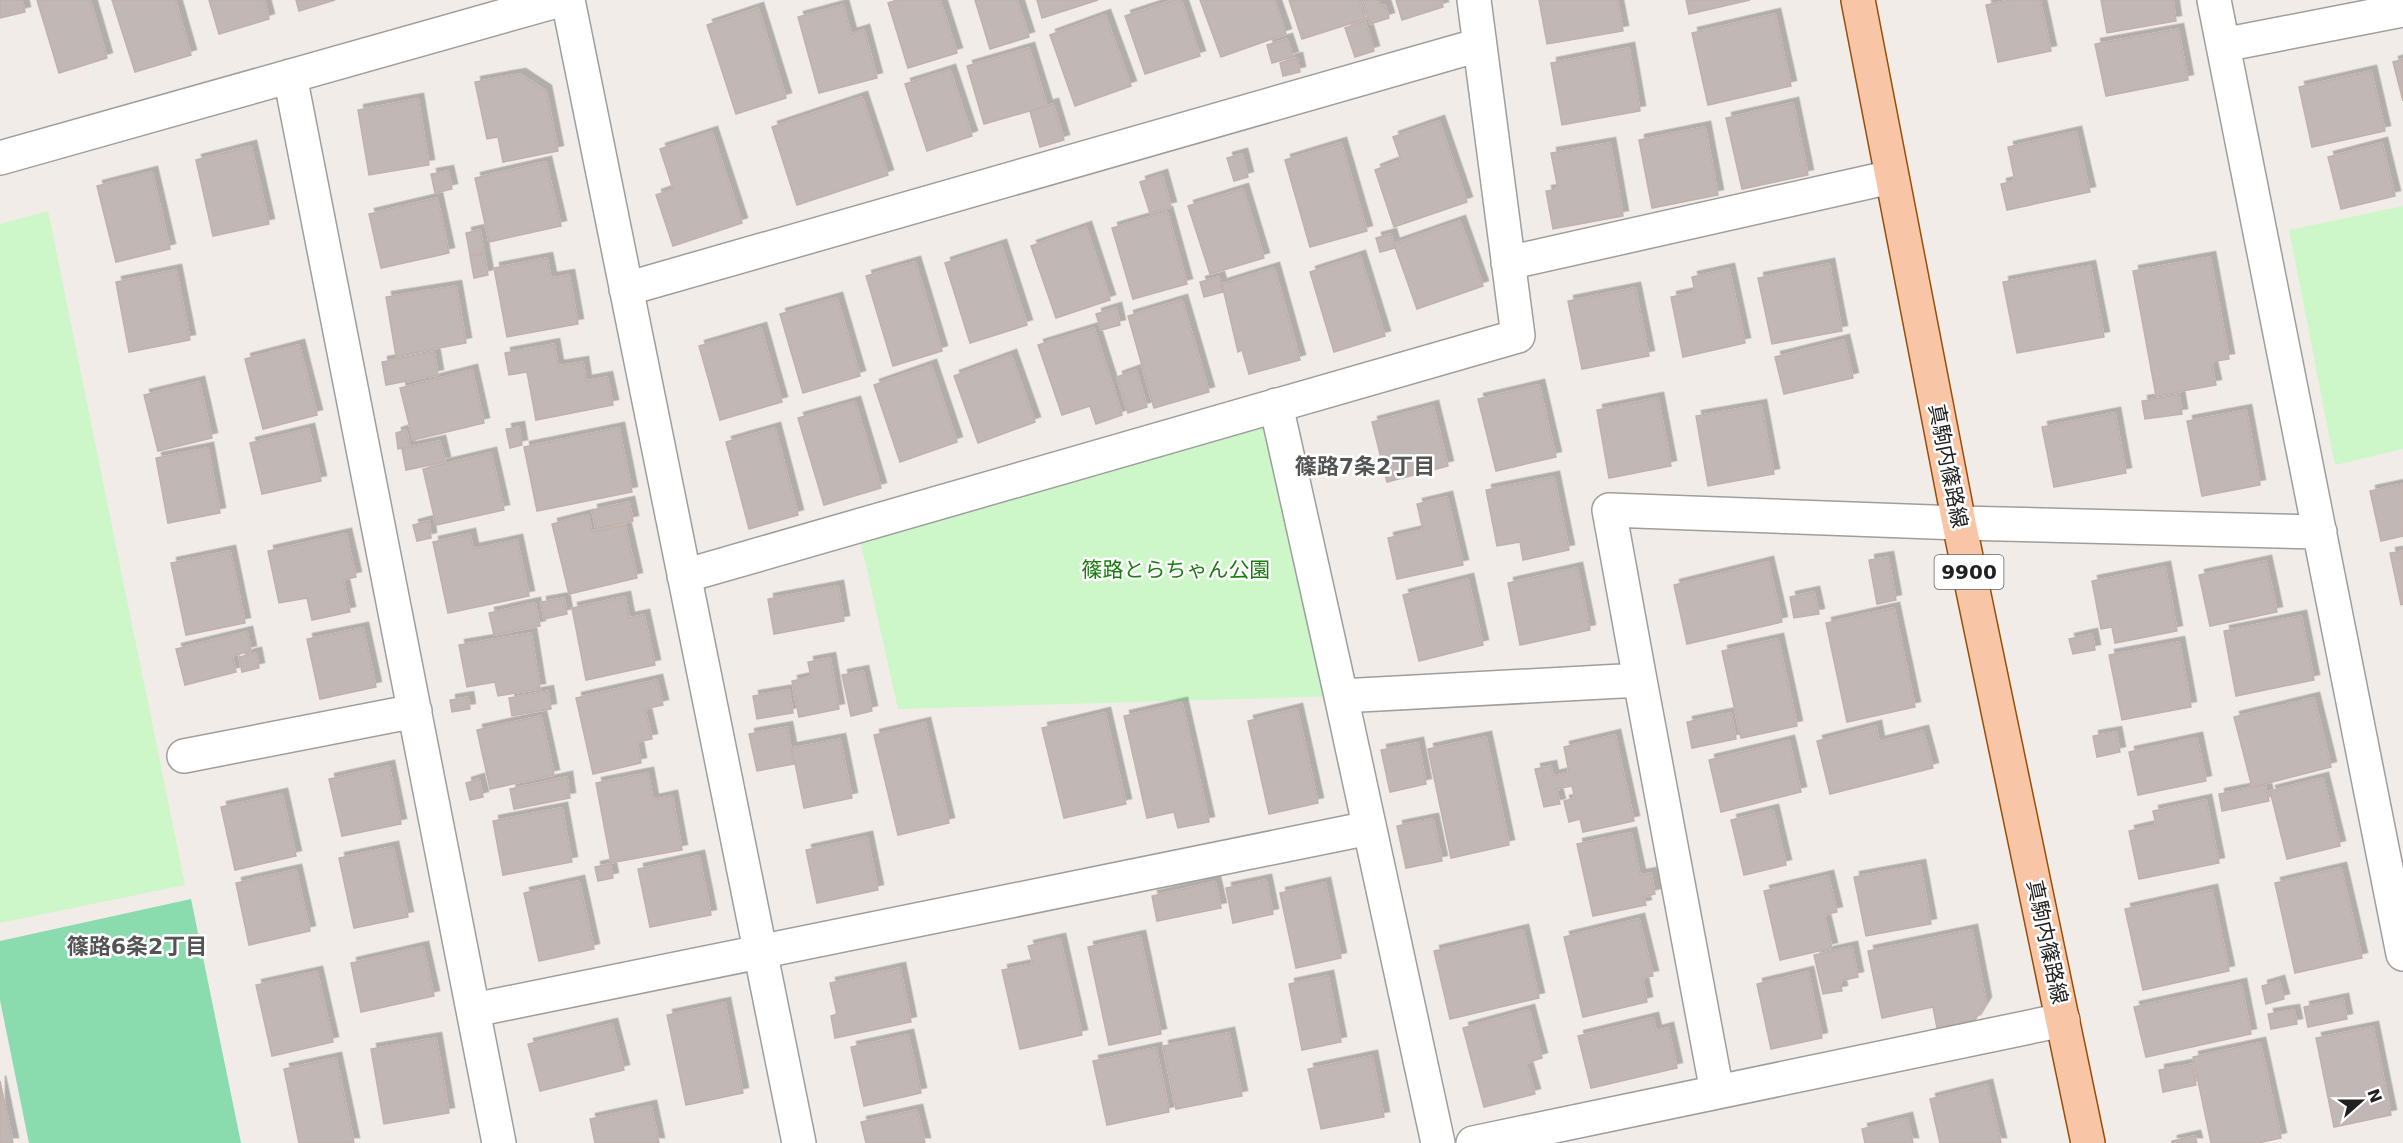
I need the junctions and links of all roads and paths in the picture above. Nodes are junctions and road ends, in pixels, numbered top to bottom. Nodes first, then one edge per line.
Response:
1 (561, 0) edge
2 (568, 0) edge
3 (1474, 0) edge
4 (1858, 0) edge
5 (2214, 0) edge
6 (2403, 10) edge
7 (1479, 45) junction
8 (2223, 45) junction
9 (290, 76) junction
10 (0, 158) edge
11 (1892, 177) junction
12 (1508, 263) junction
13 (626, 289) junction
14 (1276, 405) junction
15 (1959, 523) junction
16 (2320, 532) junction
17 (684, 576) junction
18 (1640, 680) junction
19 (1341, 696) junction
20 (415, 711) junction
21 (184, 756) dead end
22 (1369, 828) junction
23 (2403, 950) edge
24 (761, 952) junction
25 (474, 1010) junction
26 (2063, 1020) junction
27 (1718, 1092) junction
28 (499, 1143) edge
29 (799, 1143) edge
30 (1438, 1143) edge
31 (1473, 1143) edge
32 (2088, 1143) edge

1 - 9 street
2 - 13 street
3 - 7 street
4 - 11 main road, 真駒内篠路線 / 9900
5 - 8 street
6 - 8 street
7 - 12 street
7 - 13 street
8 - 16 street
9 - 10 street
9 - 20 street
11 - 12 street
11 - 15 main road, 真駒内篠路線 / 9900
12 - 14 street
13 - 17 street
14 - 17 street
14 - 19 street
15 - 16 street
15 - 18 street
15 - 26 main road, 真駒内篠路線 / 9900
16 - 23 street
17 - 24 street
18 - 19 street
18 - 27 street
19 - 22 street
20 - 21 street
20 - 25 street
22 - 24 street
22 - 30 street
24 - 25 street
24 - 29 street
25 - 28 street
26 - 27 street
26 - 32 main road, 真駒内篠路線 / 9900
27 - 31 street

